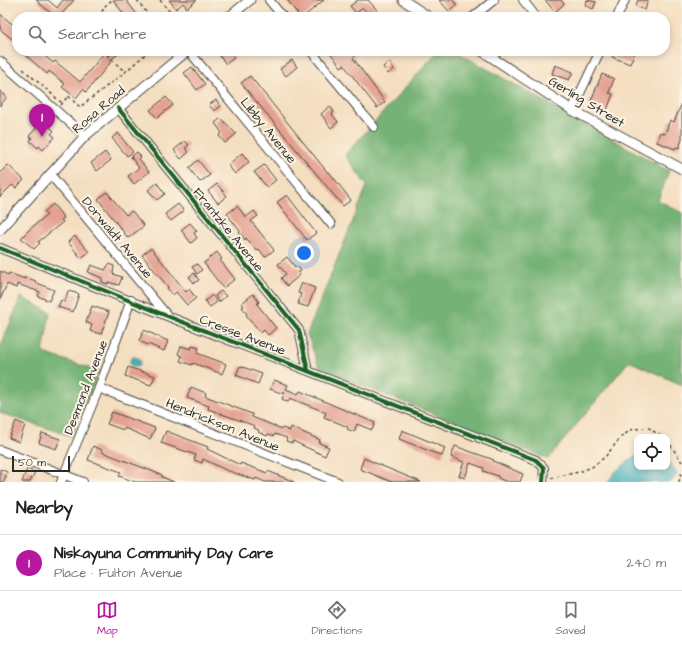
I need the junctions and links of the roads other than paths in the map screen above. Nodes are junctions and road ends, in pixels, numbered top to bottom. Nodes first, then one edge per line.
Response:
1 (250, 0) edge
2 (269, 0) edge
3 (403, 0) edge
4 (494, 0) edge
5 (523, 0) edge
6 (625, 0) edge
7 (235, 12) edge
8 (279, 12) edge
9 (421, 12) edge
10 (479, 12) edge
11 (532, 12) edge
12 (619, 12) edge
13 (182, 56) edge
14 (192, 56) edge
15 (315, 56) edge
16 (490, 56) edge
17 (598, 56) edge
18 (0, 61) edge
19 (118, 108) junction
20 (572, 110) junction
21 (374, 127) dead end
22 (85, 136) junction
23 (682, 169) edge
24 (50, 174) junction
25 (331, 224) dead end
26 (0, 230) edge
27 (0, 248) edge
28 (131, 300) junction
29 (167, 316) junction
30 (308, 370) junction
31 (99, 388) junction
32 (0, 450) edge
33 (63, 478) edge
34 (543, 481) edge
35 (83, 482) edge
36 (338, 482) edge

1 - 7 street
2 - 8 street
3 - 9 street
4 - 10 street
5 - 11 street
6 - 12 street
13 - 19 street, Rosa Road
14 - 25 street, Libby Avenue
15 - 21 street
16 - 20 street, Gerling Street
17 - 20 street
18 - 22 street
19 - 22 street, Rosa Road
19 - 30 street, Frantzke Avenue
20 - 23 street, Gerling Street
22 - 24 street, Rosa Road
24 - 26 street, Rosa Road
24 - 29 street, Dorwaldt Avenue
27 - 28 street, Cresse Avenue
28 - 29 street, Cresse Avenue
28 - 31 street, Desmond Avenue
29 - 30 street, Cresse Avenue
30 - 34 street, Cresse Avenue
31 - 33 street, Desmond Avenue
31 - 36 street, Hendrickson Avenue
32 - 33 street
33 - 35 street

